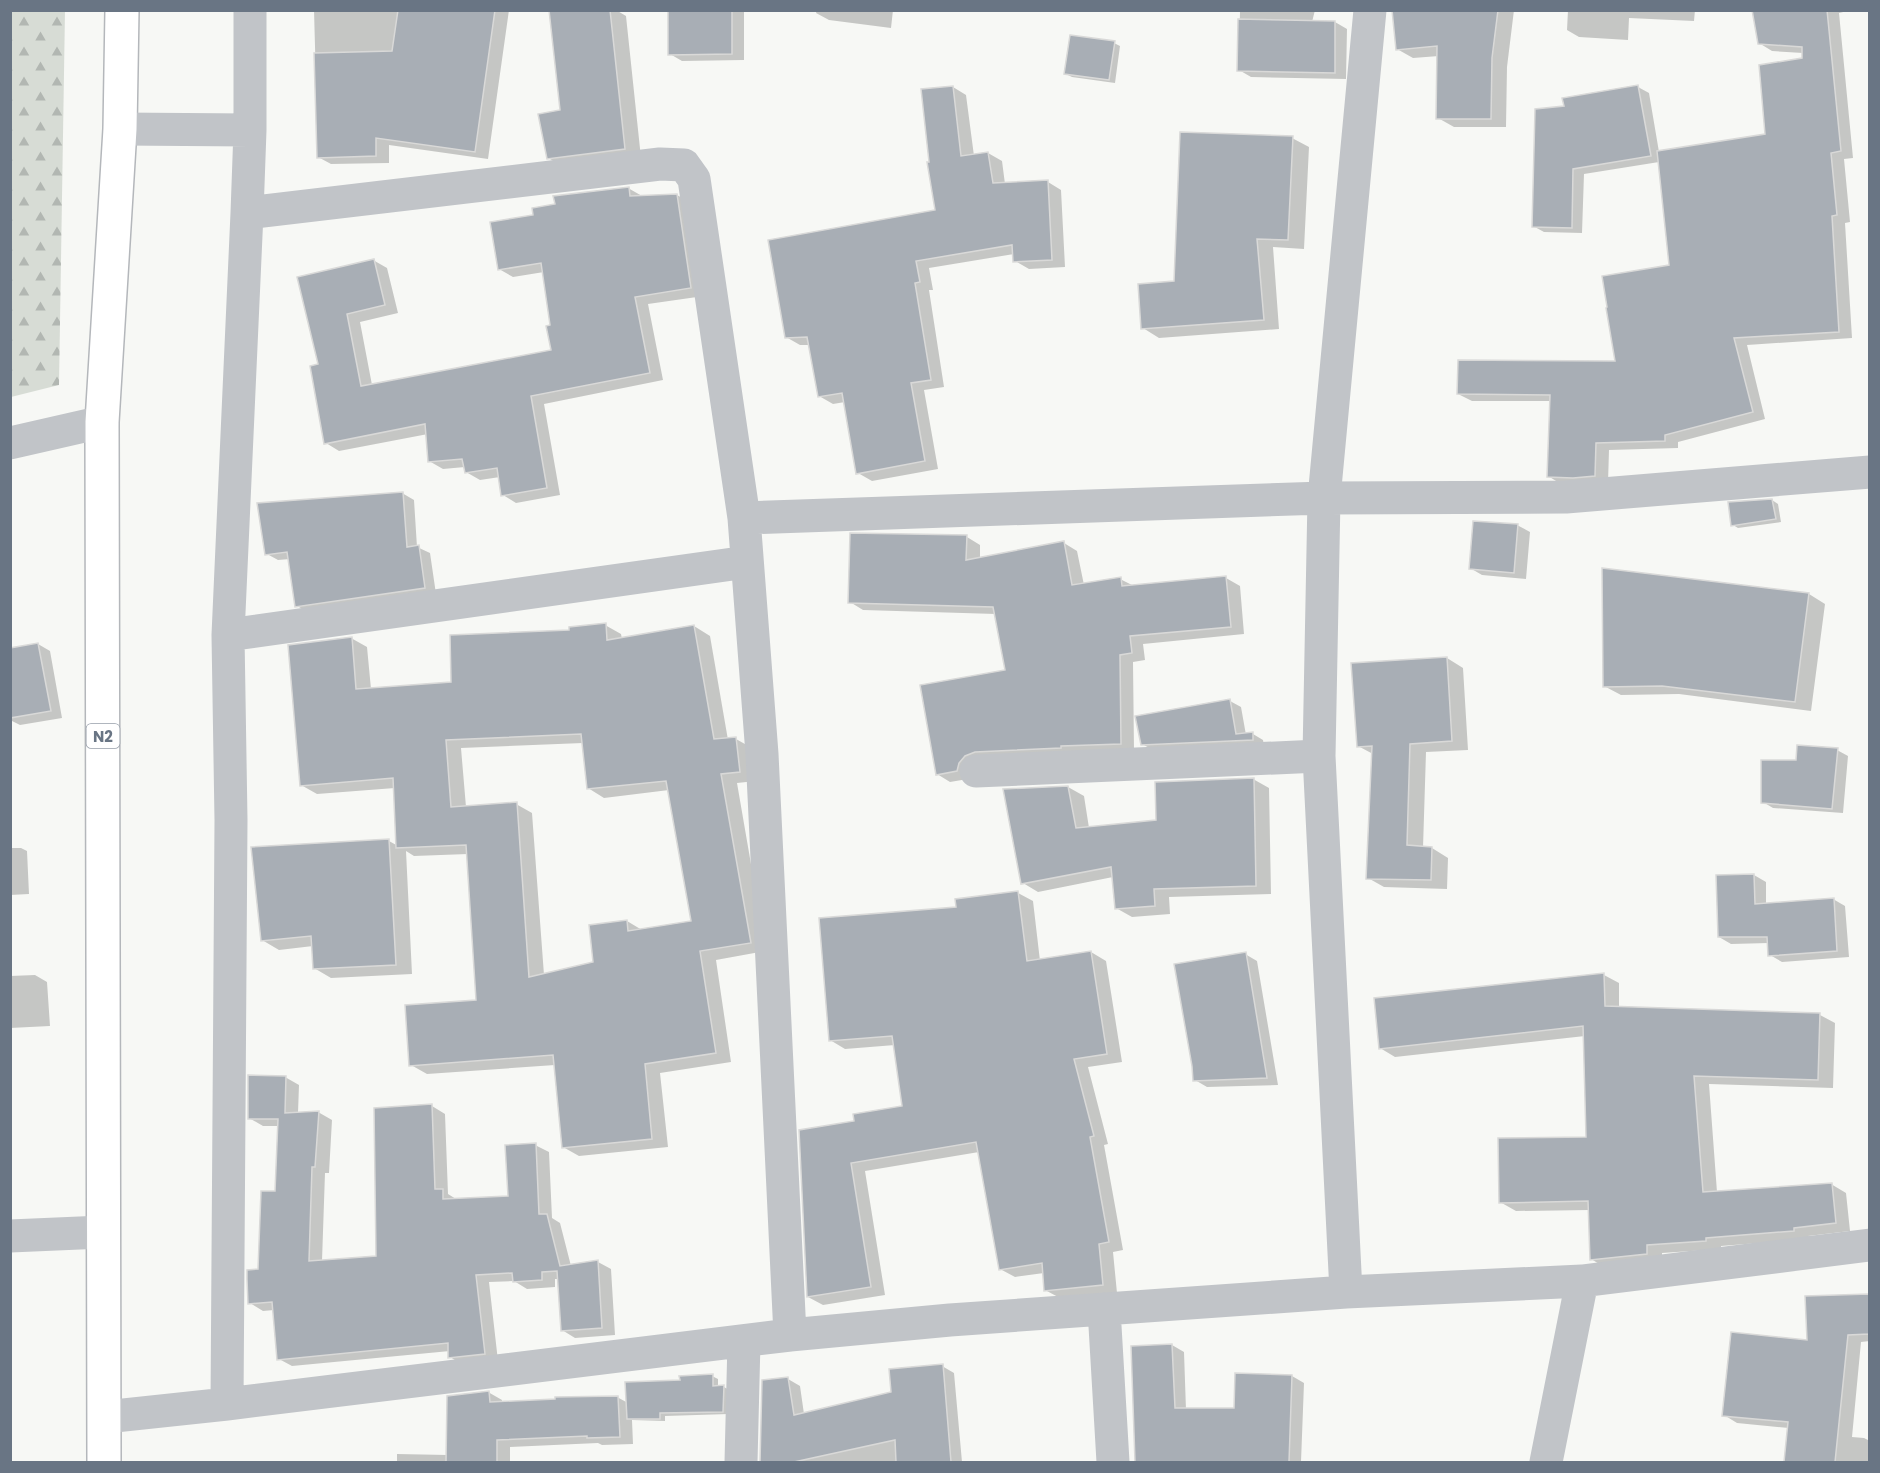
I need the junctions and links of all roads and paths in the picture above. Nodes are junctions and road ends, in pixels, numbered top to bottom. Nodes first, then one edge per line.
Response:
1 (122, 10) edge
2 (250, 10) edge
3 (1370, 10) edge
4 (120, 129) junction
5 (250, 130) junction
6 (247, 213) junction
7 (102, 422) junction
8 (10, 443) edge
9 (1869, 472) edge
10 (1324, 498) junction
11 (744, 518) junction
12 (747, 562) junction
13 (228, 635) junction
14 (1319, 756) junction
15 (976, 771) dead end
16 (103, 1232) junction
17 (10, 1236) edge
18 (1869, 1245) edge
19 (1582, 1281) junction
20 (1346, 1292) junction
21 (1104, 1309) junction
22 (790, 1335) junction
23 (744, 1341) junction
24 (227, 1404) junction
25 (105, 1417) junction
26 (104, 1462) edge
27 (741, 1462) edge
28 (1113, 1462) edge
29 (1546, 1462) edge

1 - 4 highway, N2
2 - 5 street
3 - 10 street
4 - 5 street
4 - 7 highway, N2
5 - 6 street
6 - 11 street
6 - 13 street
7 - 8 street
7 - 16 highway, N2
9 - 10 street
10 - 11 street
10 - 14 street
11 - 12 street
12 - 13 street
12 - 22 street
13 - 24 street
14 - 15 street
14 - 20 street
16 - 17 street
16 - 25 highway, N2
18 - 19 street
19 - 20 street
19 - 29 street
20 - 21 street
21 - 22 street
21 - 28 street
22 - 23 street
23 - 24 street
23 - 27 street
24 - 25 street
25 - 26 highway, N2

